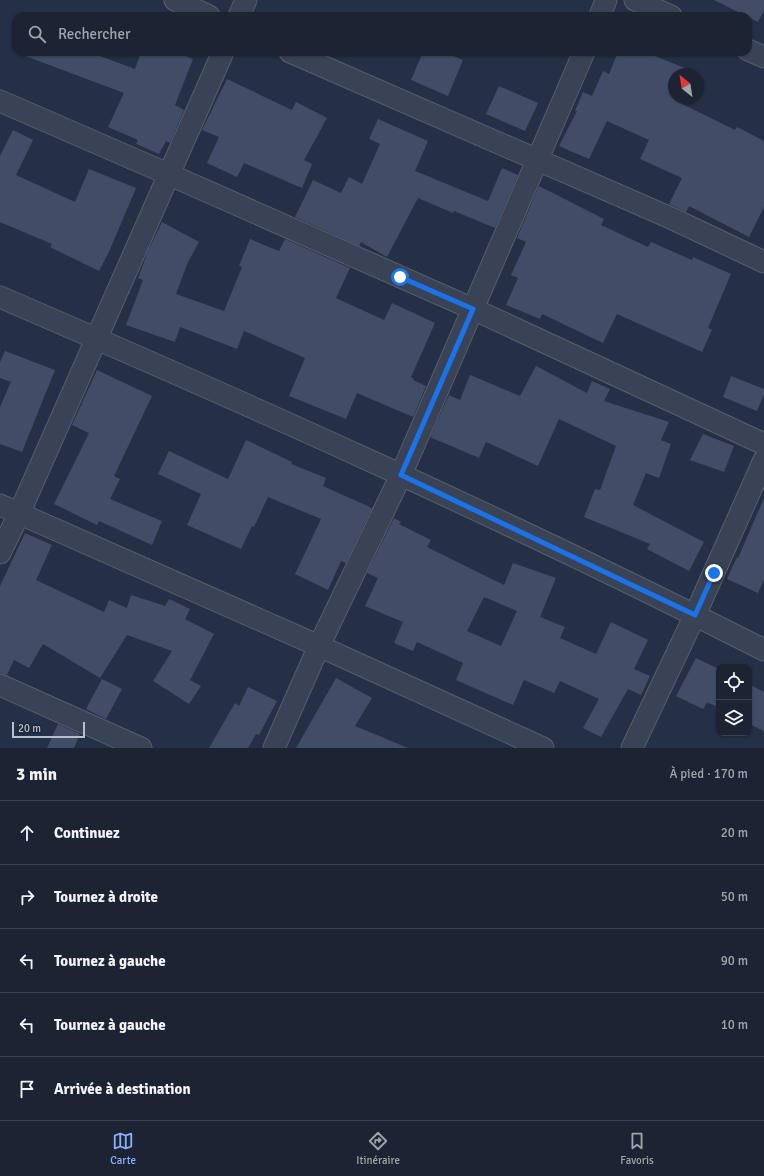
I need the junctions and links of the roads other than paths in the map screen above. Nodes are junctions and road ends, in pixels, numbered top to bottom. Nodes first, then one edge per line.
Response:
1 (175, 0) edge
2 (246, 0) edge
3 (606, 0) edge
4 (635, 0) edge
5 (200, 12) edge
6 (241, 12) edge
7 (602, 12) edge
8 (662, 12) edge
9 (752, 52) edge
10 (221, 56) edge
11 (299, 56) edge
12 (582, 56) edge
13 (764, 57) edge
14 (0, 101) edge
15 (537, 161) junction
16 (168, 174) junction
17 (764, 262) edge
18 (0, 297) edge
19 (473, 309) junction
20 (96, 338) junction
21 (764, 444) edge
22 (764, 460) edge
23 (401, 475) junction
24 (0, 505) edge
25 (19, 514) junction
26 (0, 553) edge
27 (695, 615) junction
28 (319, 646) junction
29 (764, 650) edge
30 (0, 685) edge
31 (141, 748) edge
32 (274, 748) edge
33 (543, 748) edge
34 (632, 748) edge

1 - 5 street
2 - 6 street
3 - 7 street
4 - 8 street
9 - 13 street
10 - 16 street
11 - 15 street
12 - 15 street
14 - 16 street
15 - 17 street
15 - 19 street
16 - 19 street
16 - 20 street
18 - 20 street
19 - 21 street
19 - 23 street
20 - 23 street
20 - 25 street
22 - 27 street
23 - 27 street
23 - 28 street
24 - 25 street
25 - 26 street
25 - 28 street
27 - 29 street
27 - 34 street
28 - 32 street
28 - 33 street
30 - 31 street

